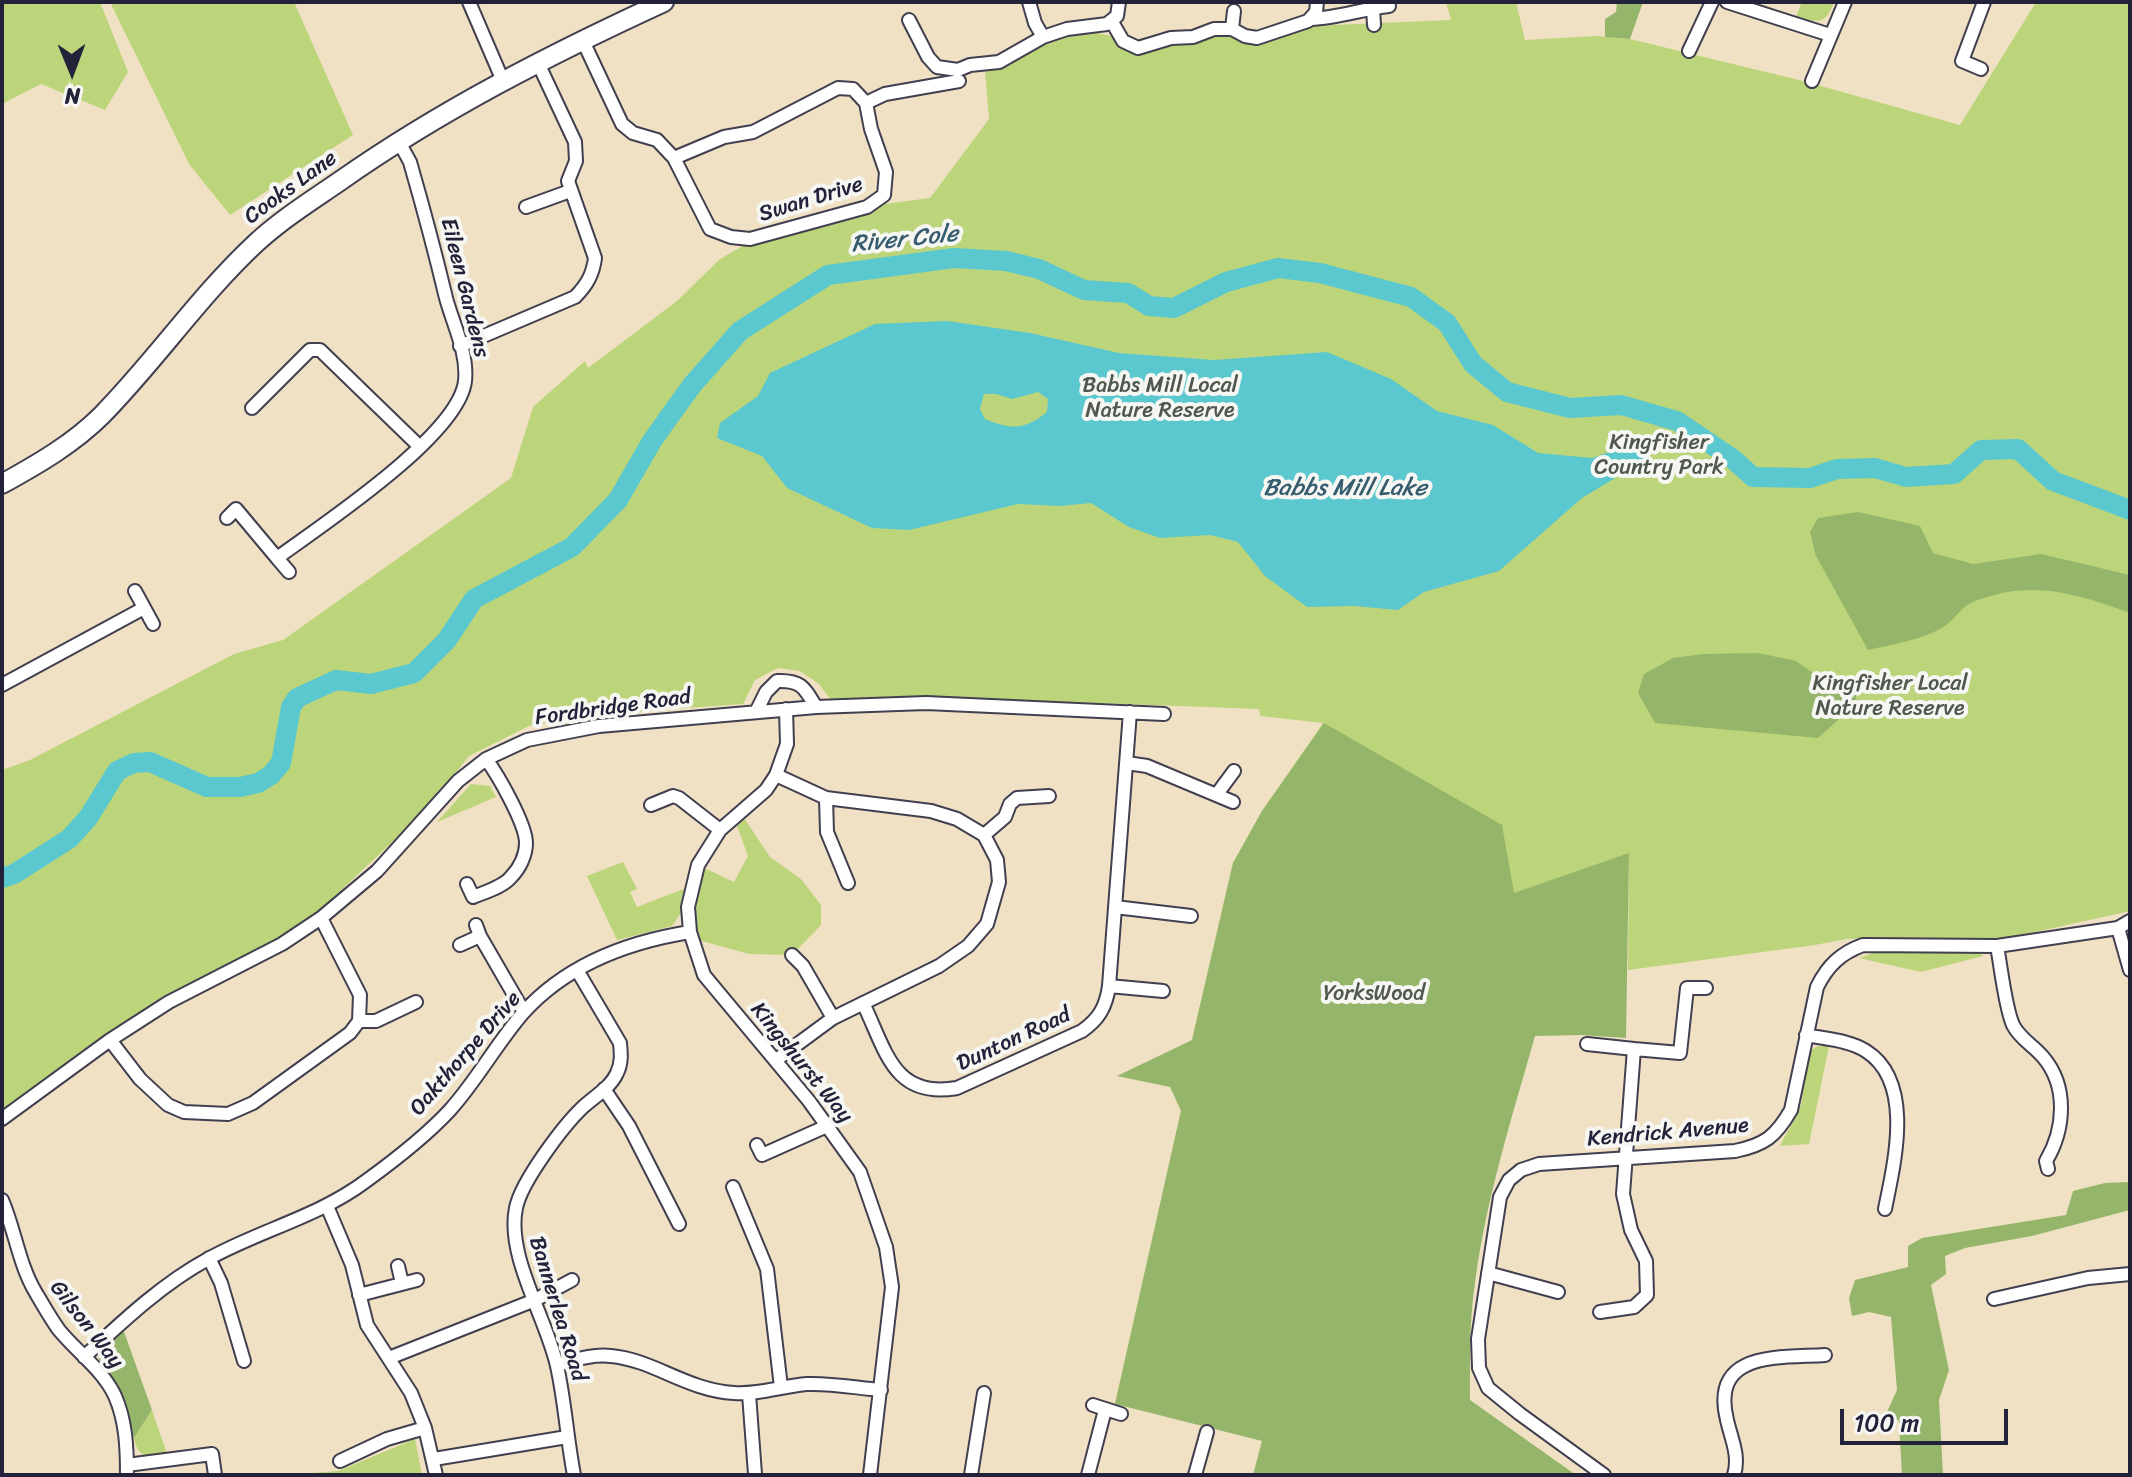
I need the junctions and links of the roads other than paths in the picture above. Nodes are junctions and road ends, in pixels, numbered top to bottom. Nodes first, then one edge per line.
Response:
1 (469, 2) edge
2 (1029, 2) edge
3 (1119, 2) edge
4 (1317, 2) edge
5 (1712, 2) edge
6 (1727, 2) edge
7 (1845, 2) edge
8 (1984, 2) edge
9 (658, 3) edge
10 (1389, 6) dead end
11 (1373, 7) junction
12 (1234, 11) dead end
13 (1311, 19) junction
14 (909, 20) dead end
15 (1112, 22) junction
16 (1374, 25) dead end
17 (1232, 29) junction
18 (1830, 35) junction
19 (1043, 37) junction
20 (583, 41) junction
21 (1689, 51) dead end
22 (538, 63) junction
23 (1981, 69) dead end
24 (503, 81) junction
25 (959, 81) dead end
26 (1812, 81) dead end
27 (866, 103) junction
28 (398, 140) junction
29 (674, 158) junction
30 (570, 191) junction
31 (884, 195) junction
32 (897, 200) dead end
33 (526, 207) dead end
34 (460, 346) junction
35 (252, 408) dead end
36 (419, 446) junction
37 (2, 484) edge
38 (227, 518) dead end
39 (277, 558) junction
40 (289, 572) dead end
41 (135, 591) dead end
42 (144, 608) junction
43 (153, 624) dead end
44 (2, 685) edge
45 (816, 707) junction
46 (786, 709) junction
47 (757, 710) junction
48 (1130, 712) junction
49 (1164, 714) dead end
50 (486, 759) junction
51 (1127, 763) junction
52 (1234, 771) dead end
53 (776, 775) junction
54 (1217, 794) junction
55 (1049, 796) dead end
56 (826, 798) junction
57 (1233, 802) dead end
58 (651, 805) dead end
59 (720, 830) junction
60 (984, 835) junction
61 (848, 883) dead end
62 (467, 884) dead end
63 (1115, 907) junction
64 (1191, 916) dead end
65 (321, 918) junction
66 (2124, 924) edge
67 (690, 932) junction
68 (460, 945) dead end
69 (1997, 946) junction
70 (792, 955) dead end
71 (577, 970) junction
72 (2130, 970) edge
73 (1109, 986) junction
74 (1706, 988) dead end
75 (1163, 991) dead end
76 (416, 1002) dead end
77 (863, 1003) junction
78 (524, 1012) junction
79 (833, 1018) junction
80 (359, 1021) junction
81 (1806, 1035) junction
82 (110, 1040) junction
83 (1587, 1044) dead end
84 (1634, 1049) junction
85 (776, 1060) junction
86 (604, 1089) junction
87 (2, 1119) edge
88 (827, 1126) junction
89 (757, 1145) dead end
90 (1624, 1158) junction
91 (2048, 1169) dead end
92 (733, 1187) dead end
93 (2, 1200) edge
94 (327, 1206) junction
95 (1885, 1209) dead end
96 (679, 1224) dead end
97 (9, 1240) edge
98 (209, 1258) junction
99 (398, 1266) dead end
100 (1488, 1273) junction
101 (2130, 1274) edge
102 (417, 1280) dead end
103 (572, 1280) dead end
104 (402, 1283) junction
105 (1558, 1292) dead end
106 (359, 1295) junction
107 (1994, 1299) dead end
108 (535, 1300) junction
109 (1600, 1312) dead end
110 (1825, 1355) dead end
111 (84, 1357) junction
112 (389, 1358) junction
113 (244, 1361) dead end
114 (557, 1365) junction
115 (781, 1387) junction
116 (881, 1390) junction
117 (984, 1393) dead end
118 (749, 1394) junction
119 (1121, 1414) dead end
120 (425, 1428) junction
121 (1207, 1432) dead end
122 (567, 1437) junction
123 (434, 1459) junction
124 (340, 1461) dead end
125 (127, 1470) edge
126 (755, 1474) edge
127 (215, 1475) edge
128 (436, 1475) edge
129 (574, 1475) edge
130 (870, 1475) edge
131 (971, 1475) edge
132 (1088, 1475) edge
133 (1195, 1475) edge
134 (1604, 1475) edge
135 (1734, 1475) edge

1 - 24 street
2 - 19 street
3 - 15 street
4 - 13 street
5 - 21 street
6 - 18 street
7 - 18 street
8 - 23 street
9 - 20 street, Cooks Lane
10 - 11 street
11 - 13 street
11 - 16 street
12 - 17 street
13 - 17 street
14 - 19 street
15 - 17 street
15 - 19 street
18 - 26 street
20 - 22 street, Cooks Lane
20 - 29 street, Swan Drive
22 - 24 street, Cooks Lane
22 - 30 street
24 - 28 street, Cooks Lane
25 - 27 street
27 - 29 street
27 - 31 street, Swan Drive
28 - 34 street, Eileen Gardens
28 - 37 street, Cooks Lane
29 - 31 street, Swan Drive
30 - 33 street
30 - 34 street
31 - 32 street
34 - 36 street, Eileen Gardens
35 - 36 street
36 - 39 street, Eileen Gardens
38 - 39 street
39 - 40 street
41 - 42 street
42 - 43 street
42 - 44 street
45 - 46 street, Fordbridge Road
45 - 47 street
45 - 48 street, Fordbridge Road
46 - 47 street, Fordbridge Road
46 - 53 street, Kingshurst Way
47 - 50 street, Fordbridge Road
48 - 49 street, Fordbridge Road
48 - 51 street, Dunton Road
50 - 62 street
50 - 65 street, Fordbridge Road
51 - 54 street
51 - 63 street, Dunton Road
52 - 54 street
53 - 56 street
53 - 59 street, Kingshurst Way
54 - 57 street
55 - 60 street
56 - 60 street
56 - 61 street
58 - 59 street
59 - 67 street, Kingshurst Way
60 - 77 street
63 - 64 street
63 - 73 street, Dunton Road
65 - 80 street
65 - 82 street, Fordbridge Road
66 - 69 street, Kendrick Avenue
66 - 72 street
67 - 71 street, Oakthorpe Drive
67 - 85 street, Kingshurst Way
68 - 78 street
69 - 81 street, Kendrick Avenue
69 - 91 street
70 - 79 street
71 - 78 street, Oakthorpe Drive
71 - 86 street
73 - 75 street
73 - 77 street, Dunton Road
74 - 84 street
76 - 80 street
77 - 79 street
78 - 94 street, Oakthorpe Drive
79 - 85 street
80 - 82 street
81 - 90 street, Kendrick Avenue
81 - 95 street
82 - 87 street, Fordbridge Road
83 - 84 street
84 - 90 street
85 - 88 street, Kingshurst Way
86 - 96 street
86 - 108 street, Bannerlea Road
88 - 89 street
88 - 116 street, Kingshurst Way
90 - 100 street, Kendrick Avenue
90 - 109 street
92 - 115 street
93 - 97 street, Gilson Way
94 - 98 street, Oakthorpe Drive
94 - 106 street
97 - 111 street, Gilson Way
98 - 111 street, Oakthorpe Drive
98 - 113 street
99 - 104 street
100 - 105 street
100 - 134 street, Kendrick Avenue
101 - 107 street
102 - 104 street
103 - 108 street
104 - 106 street
106 - 112 street
108 - 112 street
108 - 114 street, Bannerlea Road
110 - 135 street
111 - 125 street, Gilson Way
112 - 120 street
114 - 118 street
114 - 122 street, Bannerlea Road
115 - 116 street
115 - 118 street
116 - 130 street, Kingshurst Way
117 - 131 street
118 - 126 street
119 - 132 street
120 - 123 street
120 - 124 street
121 - 133 street
122 - 123 street
122 - 129 street, Bannerlea Road
123 - 128 street
125 - 127 street

